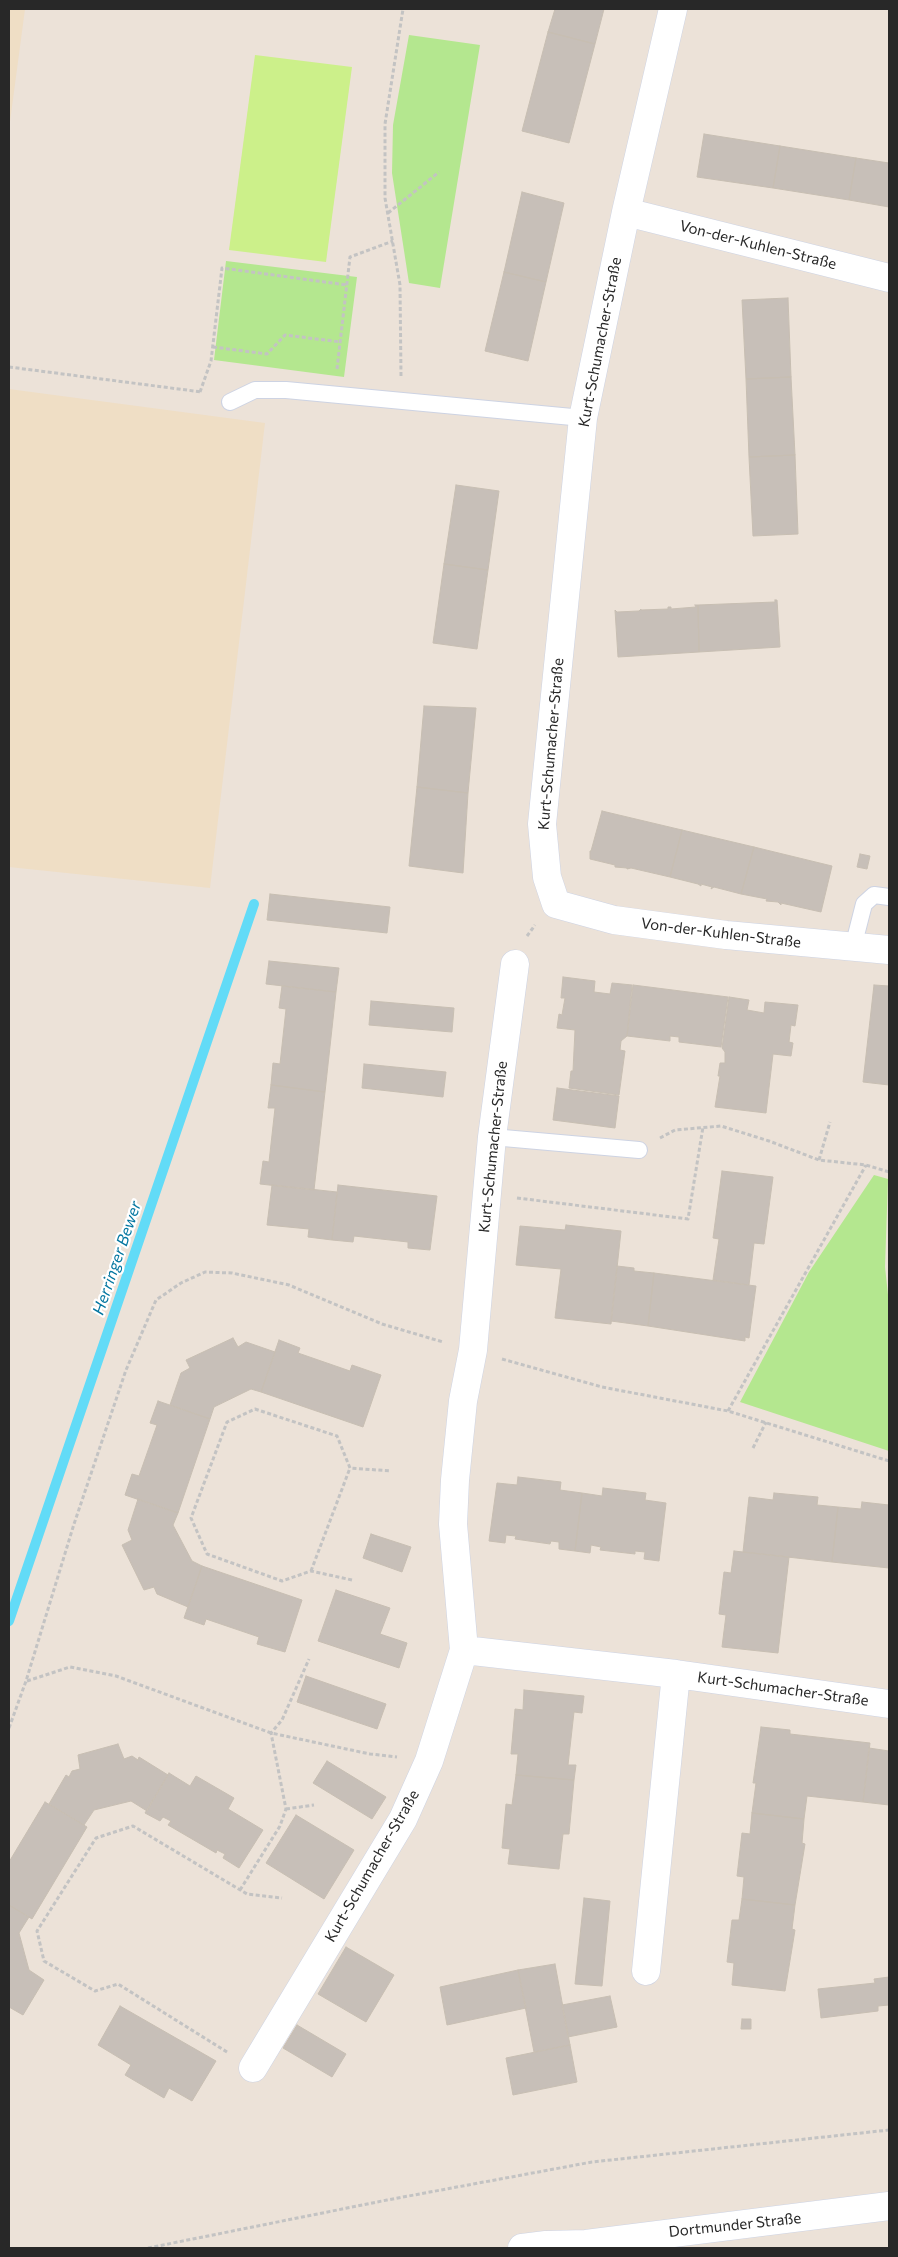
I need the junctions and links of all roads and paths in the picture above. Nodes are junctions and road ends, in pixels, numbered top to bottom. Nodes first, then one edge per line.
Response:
1 (403, 9) edge
2 (672, 9) edge
3 (440, 172) dead end
4 (626, 212) junction
5 (388, 213) junction
6 (393, 241) junction
7 (889, 278) edge
8 (347, 285) junction
9 (341, 342) junction
10 (213, 346) junction
11 (9, 367) edge
12 (200, 392) junction
13 (335, 394) junction
14 (230, 402) joint
15 (402, 403) junction
16 (583, 418) junction
17 (889, 897) edge
18 (556, 904) junction
19 (853, 947) junction
20 (889, 950) edge
21 (515, 964) joint
22 (830, 1122) dead end
23 (703, 1127) junction
24 (492, 1137) junction
25 (639, 1150) joint
26 (818, 1160) junction
27 (866, 1165) junction
28 (889, 1172) edge
29 (487, 1196) junction
30 (473, 1350) junction
31 (728, 1411) junction
32 (766, 1422) junction
33 (753, 1448) dead end
34 (889, 1461) edge
35 (350, 1468) junction
36 (391, 1471) dead end
37 (312, 1571) junction
38 (352, 1580) dead end
39 (464, 1650) junction
40 (309, 1659) dead end
41 (676, 1674) junction
42 (26, 1681) junction
43 (889, 1704) edge
44 (9, 1728) edge
45 (271, 1732) junction
46 (430, 1761) junction
47 (314, 1805) dead end
48 (286, 1809) junction
49 (240, 1890) junction
50 (282, 1898) dead end
51 (646, 1971) dead end
52 (253, 2068) joint
53 (889, 2130) edge
54 (889, 2206) edge
55 (148, 2248) edge
56 (522, 2248) edge

1 - 5 path
2 - 4 street, Kurt-Schumacher-Straße
3 - 5 path
4 - 7 street, Von-der-Kuhlen-Straße
4 - 16 street, Kurt-Schumacher-Straße
5 - 6 path
6 - 8 path
6 - 15 path
8 - 9 path
8 - 10 path
9 - 10 path
9 - 13 path
10 - 12 path
11 - 12 path
12 - 14 path
13 - 14 lane
13 - 15 lane
15 - 16 lane
16 - 18 street, Kurt-Schumacher-Straße
17 - 19 lane
18 - 19 street, Von-der-Kuhlen-Straße
18 - 21 path
19 - 20 street, Von-der-Kuhlen-Straße
21 - 24 street, Kurt-Schumacher-Straße
22 - 26 path
23 - 25 path
23 - 26 path
23 - 29 path
24 - 25 lane
24 - 29 street, Kurt-Schumacher-Straße
26 - 27 path
27 - 28 path
27 - 31 path
29 - 30 street, Kurt-Schumacher-Straße
30 - 31 path
30 - 39 street, Kurt-Schumacher-Straße
30 - 42 path
31 - 32 path
32 - 33 path
32 - 34 path
35 - 36 path
35 - 37 path
35 - 37 path
37 - 38 path
39 - 41 street, Kurt-Schumacher-Straße
39 - 46 street, Kurt-Schumacher-Straße
40 - 45 path
41 - 43 street, Kurt-Schumacher-Straße
41 - 51 street, Kurt-Schumacher-Straße
42 - 44 path
42 - 45 path
45 - 46 path
45 - 48 path
46 - 52 street, Kurt-Schumacher-Straße
47 - 48 path
48 - 49 path
49 - 50 path
49 - 52 path
53 - 55 path
54 - 56 street, Dortmunder Straße

